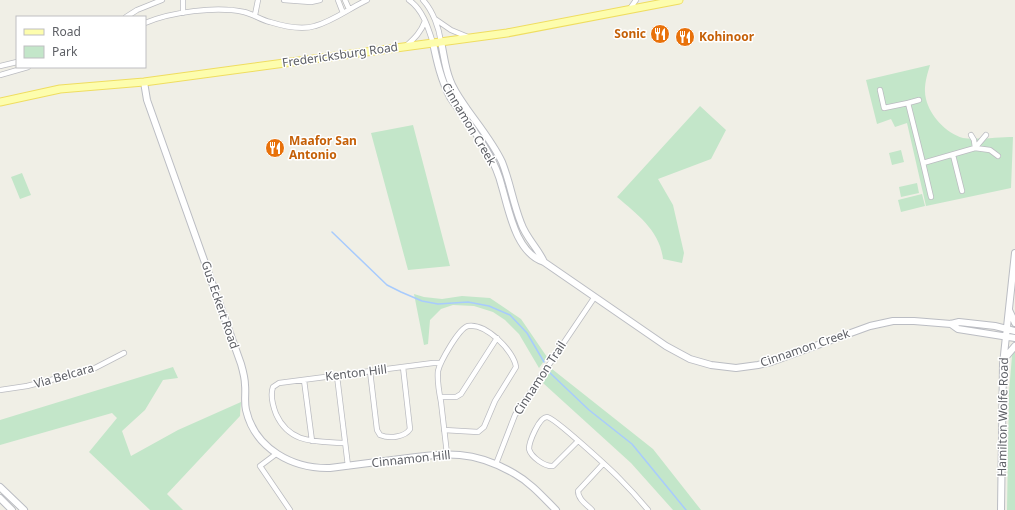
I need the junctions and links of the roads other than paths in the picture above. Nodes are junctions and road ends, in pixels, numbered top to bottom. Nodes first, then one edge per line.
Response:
1 (162, 0) edge
2 (183, 0) edge
3 (258, 0) edge
4 (284, 0) edge
5 (320, 0) edge
6 (338, 0) edge
7 (345, 0) edge
8 (367, 0) edge
9 (409, 0) edge
10 (423, 0) edge
11 (636, 0) edge
12 (679, 0) edge
13 (659, 2) edge
14 (349, 9) junction
15 (629, 10) junction
16 (183, 13) junction
17 (343, 13) junction
18 (255, 15) junction
19 (127, 16) edge
20 (434, 18) junction
21 (426, 21) junction
22 (146, 23) edge
23 (470, 38) junction
24 (437, 42) junction
25 (405, 47) junction
26 (16, 62) edge
27 (0, 66) edge
28 (24, 68) edge
29 (0, 75) edge
30 (144, 82) junction
31 (880, 90) dead end
32 (461, 100) junction
33 (919, 100) dead end
34 (0, 102) edge
35 (908, 103) junction
36 (455, 104) junction
37 (971, 135) dead end
38 (986, 136) dead end
39 (975, 148) junction
40 (953, 155) junction
41 (998, 156) dead end
42 (923, 162) junction
43 (962, 191) dead end
44 (931, 198) dead end
45 (531, 243) junction
46 (525, 247) junction
47 (1015, 253) edge
48 (544, 262) junction
49 (594, 298) junction
50 (1008, 308) junction
51 (1015, 323) edge
52 (951, 324) junction
53 (1006, 329) junction
54 (1015, 331) edge
55 (1005, 336) junction
56 (497, 338) junction
57 (1015, 338) edge
58 (1015, 346) edge
59 (124, 353) dead end
60 (1004, 359) junction
61 (440, 363) junction
62 (403, 367) junction
63 (370, 371) junction
64 (336, 376) junction
65 (304, 380) junction
66 (0, 390) edge
67 (440, 397) junction
68 (444, 430) junction
69 (312, 441) junction
70 (578, 441) junction
71 (345, 443) junction
72 (276, 454) junction
73 (447, 454) junction
74 (496, 464) junction
75 (603, 464) junction
76 (348, 466) junction
77 (0, 486) edge
78 (0, 498) edge
79 (645, 509) edge
80 (12, 510) edge
81 (24, 510) edge
82 (290, 510) edge
83 (556, 510) edge
84 (592, 510) edge
85 (1001, 510) edge

1 - 19 street
2 - 16 street
3 - 18 street
4 - 5 street
6 - 17 street
7 - 14 street
8 - 14 street
9 - 21 street
10 - 20 street
11 - 15 street
12 - 13 main road, Fredericksburg Road
13 - 15 main road, Fredericksburg Road
14 - 17 street
15 - 23 main road, Fredericksburg Road
16 - 18 street
16 - 22 street
17 - 18 street
20 - 23 street
20 - 24 street
21 - 24 street
21 - 25 street
23 - 24 main road, Fredericksburg Road
24 - 25 main road, Fredericksburg Road
24 - 32 street, Cinnamon Creek
24 - 36 street, Cinnamon Creek
25 - 30 main road, Fredericksburg Road
26 - 27 street
28 - 29 street
30 - 34 main road, Fredericksburg Road
30 - 72 street, Gus Eckert Road
31 - 35 street
32 - 36 street
32 - 45 street, Cinnamon Creek
33 - 35 street
35 - 42 street
36 - 46 street, Cinnamon Creek
37 - 39 street
38 - 39 street
39 - 40 street
39 - 41 street
40 - 42 street
40 - 43 street
42 - 44 street
45 - 46 street
45 - 48 street, Cinnamon Creek
46 - 48 street, Cinnamon Creek
47 - 50 street, Hamilton Wolfe Road
48 - 49 street, Cinnamon Creek
49 - 52 street, Cinnamon Creek
49 - 74 street, Cinnamon Trail
50 - 51 street
50 - 53 street, Hamilton Wolfe Road
52 - 53 street, Cinnamon Creek
52 - 55 street, Cinnamon Creek
53 - 54 street, Cinnamon Creek
53 - 55 street, Hamilton Wolfe Road
55 - 57 street, Cinnamon Creek
55 - 60 street, Hamilton Wolfe Road
56 - 61 street
56 - 67 street
56 - 68 street
58 - 60 street
59 - 66 street, Via Belcara
60 - 85 street, Hamilton Wolfe Road
61 - 62 street, Kenton Hill
61 - 67 street
62 - 63 street, Kenton Hill
62 - 63 street
63 - 64 street, Kenton Hill
64 - 65 street, Kenton Hill
64 - 71 street
65 - 69 street
65 - 69 street, Kenton Hill
67 - 68 street
68 - 73 street
69 - 71 street
70 - 70 street
70 - 75 street
71 - 76 street
72 - 76 street, Cinnamon Hill
72 - 82 street
73 - 74 street, Cinnamon Hill
73 - 76 street, Cinnamon Hill
74 - 83 street, Cinnamon Hill
75 - 79 street
75 - 84 street
77 - 81 street
78 - 80 street

